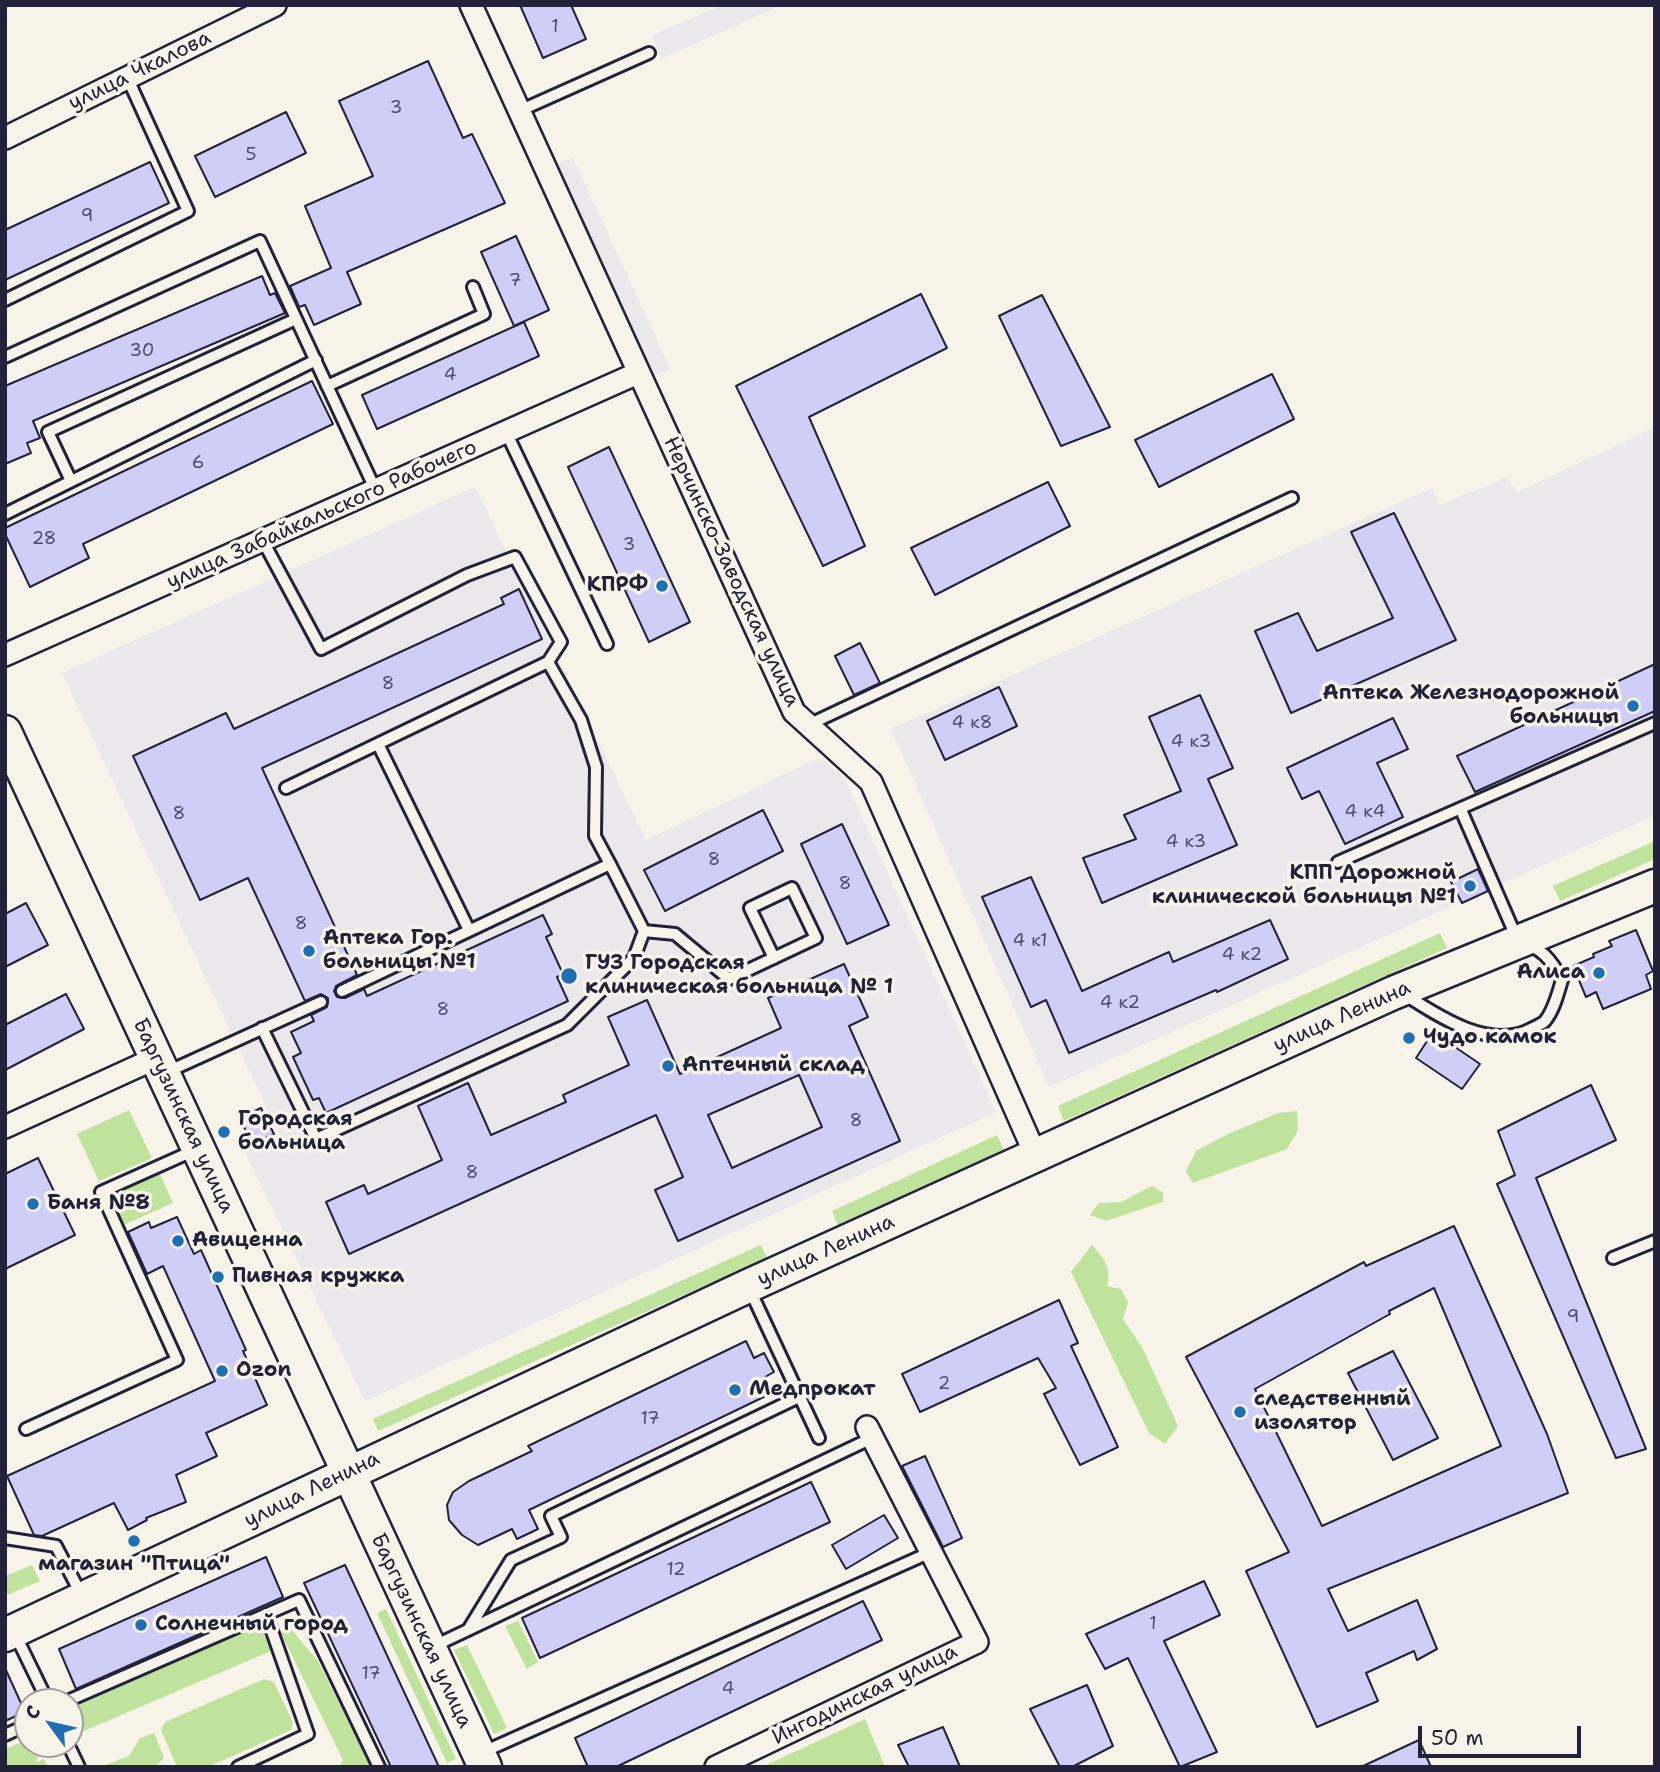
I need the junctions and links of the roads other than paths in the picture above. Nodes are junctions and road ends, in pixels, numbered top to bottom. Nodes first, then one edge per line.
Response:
1 (275, 5) edge
2 (471, 5) edge
3 (649, 53) dead end
4 (127, 77) junction
5 (519, 111) junction
6 (5, 138) edge
7 (473, 287) dead end
8 (5, 300) edge
9 (296, 319) junction
10 (5, 357) edge
11 (316, 360) junction
12 (638, 373) junction
13 (327, 386) junction
14 (506, 432) junction
15 (71, 481) junction
16 (376, 491) junction
17 (1293, 498) dead end
18 (5, 514) edge
19 (263, 541) junction
20 (607, 644) dead end
21 (5, 655) edge
22 (548, 662) junction
23 (1655, 723) edge
24 (808, 725) junction
25 (5, 732) edge
26 (377, 744) junction
27 (286, 788) dead end
28 (1461, 810) junction
29 (1338, 862) dead end
30 (610, 864) junction
31 (1655, 886) edge
32 (469, 930) junction
33 (644, 930) junction
34 (1518, 941) junction
35 (774, 958) junction
36 (342, 991) dead end
37 (1399, 991) junction
38 (321, 1002) dead end
39 (262, 1028) junction
40 (160, 1066) junction
41 (5, 1127) edge
42 (197, 1149) junction
43 (1036, 1156) junction
44 (1655, 1241) edge
45 (1613, 1258) dead end
46 (748, 1286) junction
47 (801, 1396) junction
48 (26, 1429) dead end
49 (870, 1432) joint
50 (819, 1438) dead end
51 (348, 1474) junction
52 (5, 1538) edge
53 (931, 1552) junction
54 (84, 1599) junction
55 (266, 1614) junction
56 (468, 1631) junction
57 (9, 1633) edge
58 (429, 1648) junction
59 (40, 1688) edge
60 (84, 1694) edge
61 (482, 1760) edge
62 (238, 1767) edge
63 (380, 1767) edge
64 (716, 1767) edge

1 - 4 street, улица Чкалова
2 - 5 street, Нерчинско-Заводская улица
3 - 5 lane
4 - 6 street, улица Чкалова
4 - 8 lane
5 - 12 street, Нерчинско-Заводская улица
7 - 13 lane
9 - 10 lane
9 - 11 lane
9 - 15 lane
11 - 13 lane
11 - 15 lane
12 - 14 street, улица Забайкальского Рабочего
12 - 24 street, Нерчинско-Заводская улица
13 - 16 lane
14 - 16 street, улица Забайкальского Рабочего
14 - 20 lane
15 - 18 lane
16 - 19 street, улица Забайкальского Рабочего
17 - 24 lane
19 - 21 street, улица Забайкальского Рабочего
19 - 22 lane
22 - 26 lane
22 - 30 lane
23 - 28 lane
24 - 43 street, Нерчинско-Заводская улица
25 - 40 main road, Баргузинская улица
26 - 27 lane
26 - 32 lane
28 - 29 lane
28 - 34 lane
30 - 32 lane
30 - 33 lane
31 - 34 main road, улица Ленина
32 - 36 lane
33 - 35 lane
33 - 39 lane
34 - 37 main road, улица Ленина
34 - 37 lane
35 - 35 lane
37 - 43 main road, улица Ленина
38 - 39 lane
39 - 40 lane
40 - 41 street
40 - 42 main road, Баргузинская улица
42 - 48 lane
42 - 51 main road, Баргузинская улица
43 - 46 main road, улица Ленина
44 - 45 lane
46 - 47 lane
46 - 51 main road, улица Ленина
47 - 50 lane
47 - 56 lane
49 - 53 street
49 - 56 lane
51 - 54 main road, улица Ленина
51 - 58 main road, Баргузинская улица
52 - 54 lane
53 - 61 lane
53 - 64 street, Ингодинская улица
54 - 57 main road, улица Ленина
55 - 60 lane
55 - 62 lane
55 - 63 lane
56 - 58 lane
57 - 59 lane
58 - 61 main road, Баргузинская улица

